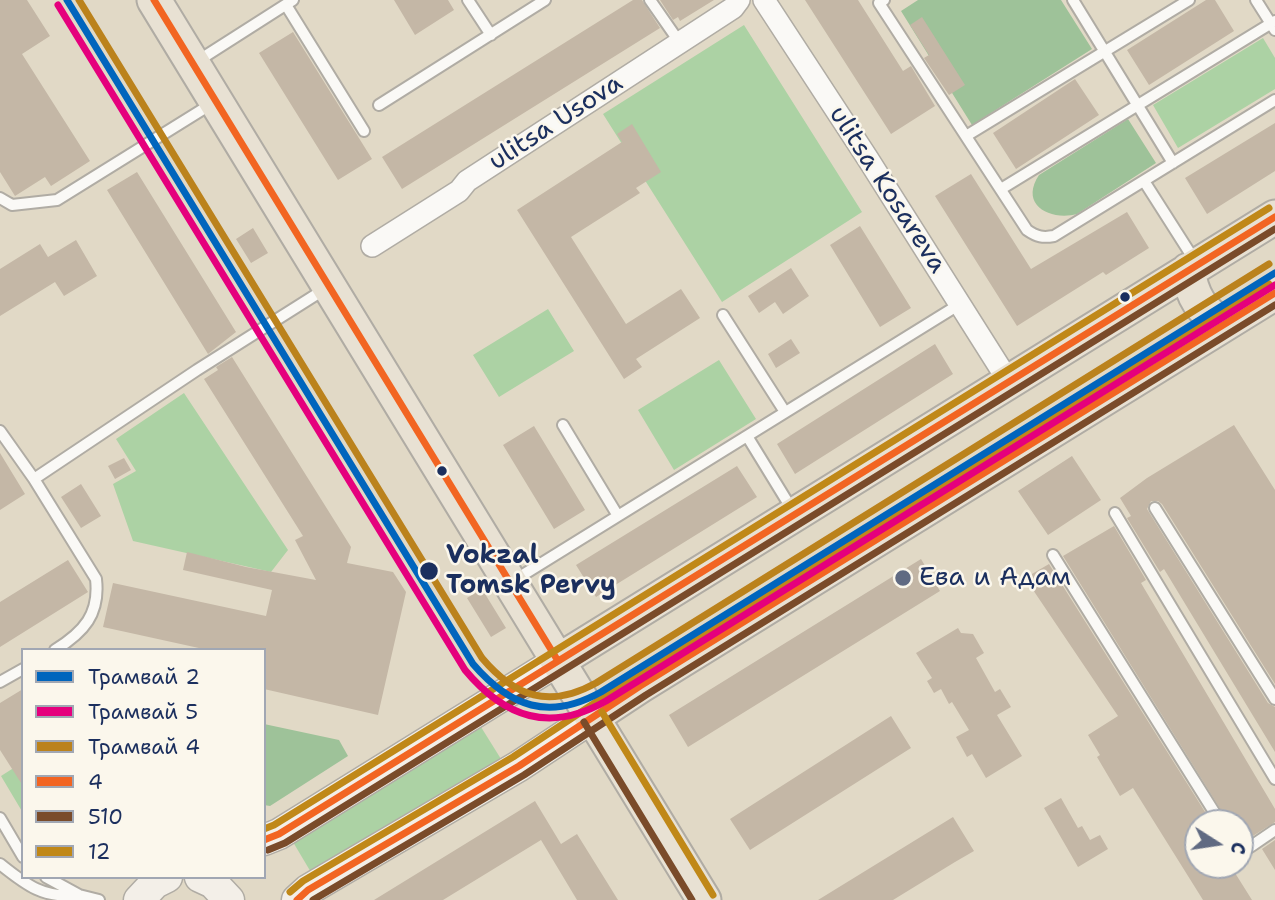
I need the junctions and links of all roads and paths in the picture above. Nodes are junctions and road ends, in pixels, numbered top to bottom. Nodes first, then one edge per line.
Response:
1 (154, 0) edge
2 (468, 0) edge
3 (545, 0) edge
4 (650, 0) edge
5 (739, 0) edge
6 (764, 0) edge
7 (884, 0) edge
8 (1073, 0) edge
9 (1189, 0) edge
10 (1256, 0) edge
11 (289, 2) edge
12 (1274, 25) edge
13 (491, 35) junction
14 (680, 43) junction
15 (1105, 52) junction
16 (194, 63) junction
17 (1275, 100) edge
18 (217, 101) junction
19 (379, 105) dead end
20 (1137, 105) junction
21 (363, 131) dead end
22 (966, 136) junction
23 (1172, 163) junction
24 (1144, 181) junction
25 (1001, 189) junction
26 (0, 198) edge
27 (1275, 217) edge
28 (372, 246) dead end
29 (1193, 268) junction
30 (330, 285) junction
31 (1275, 293) edge
32 (960, 304) junction
33 (723, 315) dead end
34 (1223, 326) junction
35 (1009, 382) junction
36 (785, 412) junction
37 (563, 425) dead end
38 (0, 431) edge
39 (747, 436) junction
40 (4, 444) edge
41 (34, 479) junction
42 (1155, 508) dead end
43 (1115, 513) dead end
44 (795, 514) junction
45 (618, 516) junction
46 (1053, 555) dead end
47 (511, 583) junction
48 (58, 648) edge
49 (558, 661) junction
50 (21, 670) edge
51 (0, 682) edge
52 (1275, 699) edge
53 (593, 718) junction
54 (1275, 779) edge
55 (1212, 809) edge
56 (0, 818) edge
57 (1275, 830) edge
58 (266, 839) edge
59 (1254, 844) edge
60 (21, 854) edge
61 (0, 864) edge
62 (21, 879) edge
63 (22, 879) edge
64 (50, 879) edge
65 (163, 879) edge
66 (205, 879) edge
67 (79, 895) junction
68 (99, 900) edge
69 (139, 900) edge
70 (229, 900) edge
71 (297, 900) edge
72 (704, 900) edge

1 - 16 main road
2 - 13 lane
3 - 13 lane
4 - 14 lane
5 - 14 street, ulitsa Usova
6 - 32 street, ulitsa Kosareva
7 - 22 lane
8 - 15 lane
9 - 15 lane
10 - 12 lane
11 - 16 lane
11 - 21 lane
12 - 20 lane
13 - 19 lane
14 - 28 street, ulitsa Usova
15 - 20 lane
15 - 22 lane
16 - 18 main road
17 - 23 lane
18 - 26 lane
18 - 30 main road
20 - 23 lane
20 - 25 lane
22 - 25 lane
23 - 24 lane
24 - 25 lane
24 - 29 lane
27 - 29 main road
29 - 34 main road
29 - 35 main road
30 - 41 lane
30 - 47 main road
31 - 34 main road
32 - 35 street, ulitsa Kosareva
32 - 36 lane
33 - 36 lane
34 - 53 main road
35 - 44 main road
36 - 39 lane
37 - 45 lane
38 - 40 lane
39 - 44 lane
39 - 45 lane
40 - 41 lane
41 - 48 lane
42 - 52 lane
43 - 54 lane
44 - 49 main road
45 - 47 lane
46 - 55 lane
47 - 49 main road
49 - 53 main road
49 - 58 main road
50 - 51 lane
53 - 71 main road
53 - 72 main road
56 - 60 lane
57 - 59 lane
61 - 62 lane
63 - 67 lane
64 - 67 lane
65 - 69 main road
66 - 70 main road
67 - 68 lane

